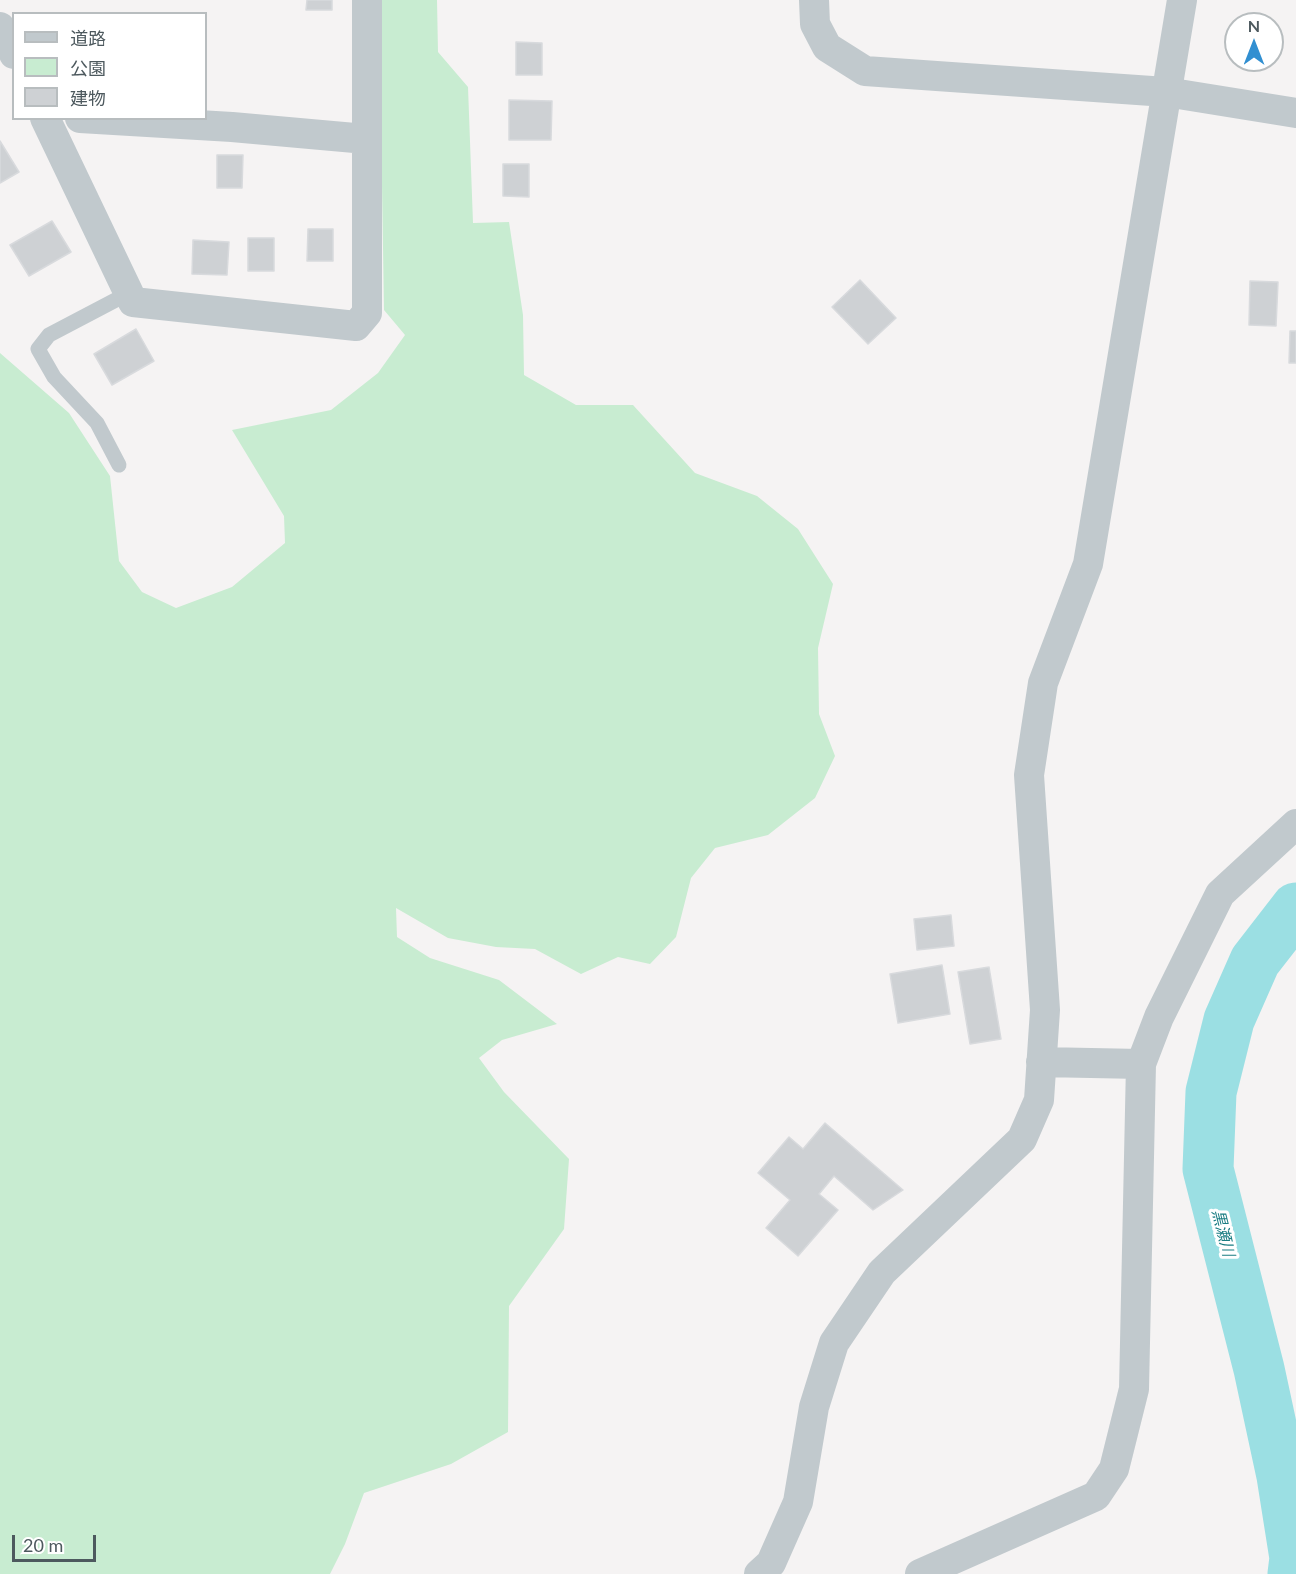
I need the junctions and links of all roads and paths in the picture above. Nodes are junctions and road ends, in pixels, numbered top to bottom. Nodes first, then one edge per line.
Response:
1 (367, 0) edge
2 (814, 0) edge
3 (1182, 0) edge
4 (0, 27) edge
5 (12, 50) edge
6 (1166, 92) junction
7 (1296, 113) edge
8 (46, 120) edge
9 (114, 120) edge
10 (366, 139) junction
11 (129, 293) junction
12 (119, 465) dead end
13 (1296, 824) edge
14 (1041, 1062) junction
15 (1142, 1064) junction
16 (759, 1574) edge
17 (921, 1574) edge

1 - 10 street
2 - 6 street
3 - 6 street
4 - 5 street
6 - 7 street
6 - 14 street
8 - 11 street
9 - 10 street
10 - 11 street
11 - 12 lane
13 - 15 street
14 - 15 street
14 - 16 street
15 - 17 street

